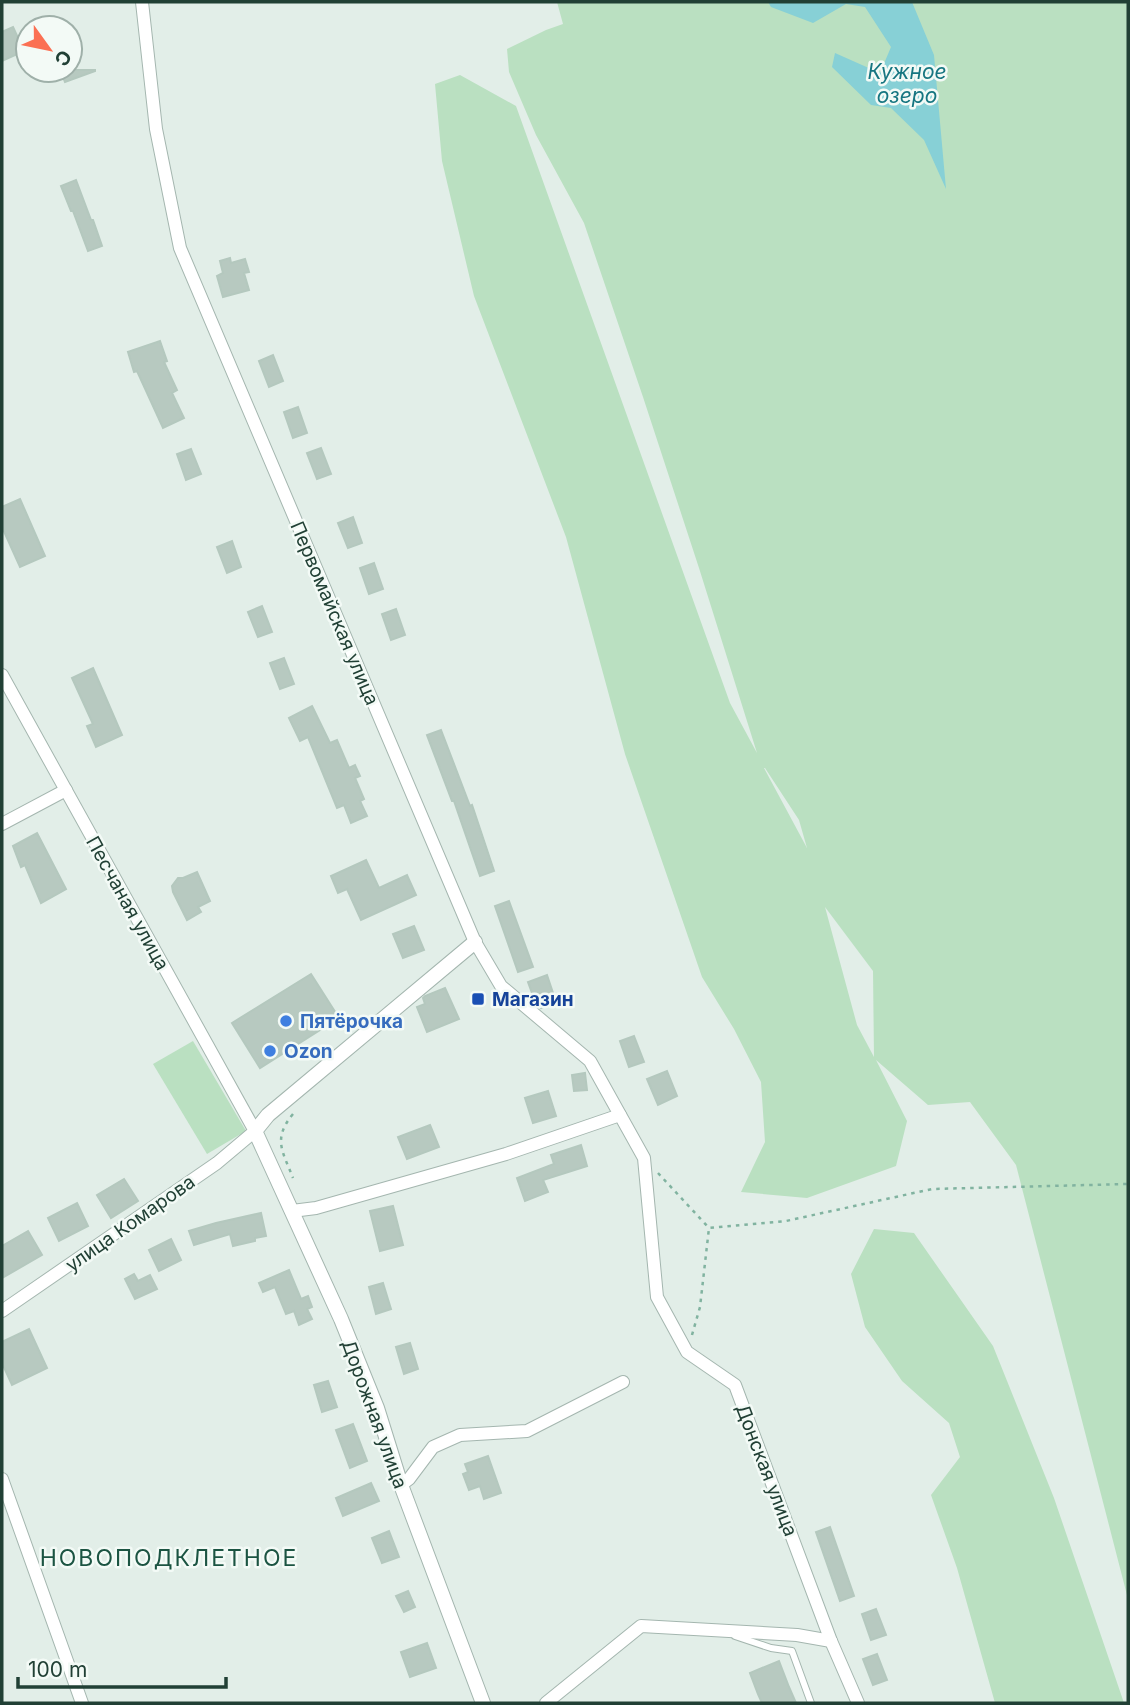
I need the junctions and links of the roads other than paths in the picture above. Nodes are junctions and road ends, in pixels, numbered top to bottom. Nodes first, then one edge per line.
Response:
1 (142, 2) edge
2 (2, 675) edge
3 (66, 790) junction
4 (2, 824) edge
5 (475, 942) junction
6 (620, 1115) junction
7 (256, 1131) junction
8 (292, 1211) junction
9 (2, 1311) edge
10 (623, 1382) dead end
11 (2, 1479) edge
12 (401, 1485) junction
13 (720, 1630) junction
14 (831, 1641) junction
15 (82, 1703) edge
16 (482, 1703) edge
17 (546, 1703) edge
18 (811, 1703) edge
19 (858, 1703) edge

1 - 5 street, Первомайская улица
2 - 3 street, Песчаная улица
3 - 4 street
3 - 7 street, Песчаная улица
5 - 6 street, Донская улица
5 - 7 street
6 - 8 street
6 - 14 street, Донская улица
7 - 8 street, Дорожная улица
7 - 9 street, улица Комарова
8 - 12 street, Дорожная улица
10 - 12 street
11 - 15 street
12 - 16 street, Дорожная улица
13 - 14 street
13 - 17 street
13 - 18 lane
14 - 19 street, Донская улица

